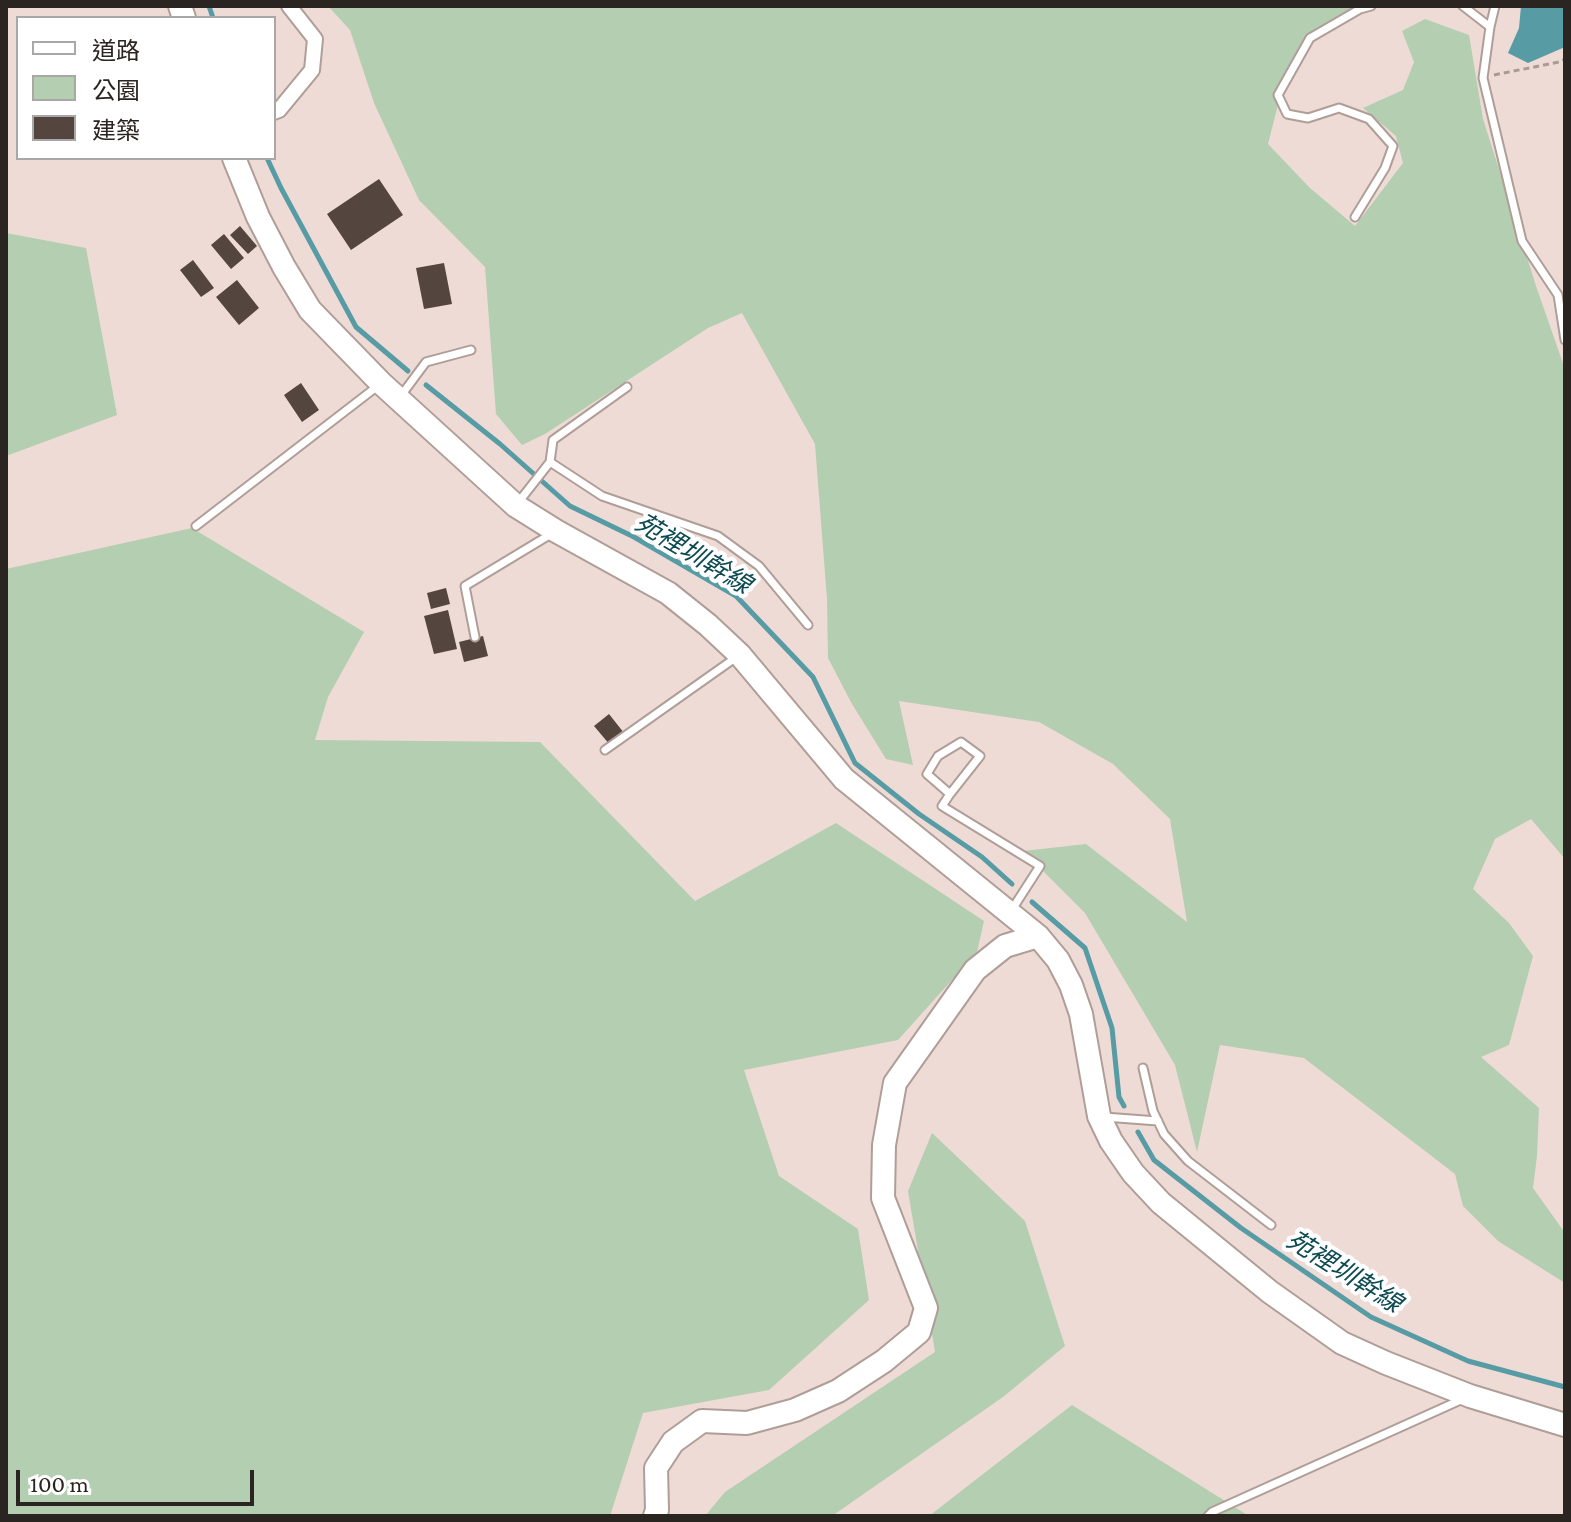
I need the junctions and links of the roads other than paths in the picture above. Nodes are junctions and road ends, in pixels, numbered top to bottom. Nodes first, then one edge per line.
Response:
1 (289, 6) edge
2 (1371, 6) edge
3 (1463, 6) edge
4 (1495, 6) edge
5 (1490, 27) junction
6 (276, 111) edge
7 (235, 160) edge
8 (1355, 217) dead end
9 (1565, 340) edge
10 (471, 350) dead end
11 (381, 383) junction
12 (627, 387) dead end
13 (398, 398) junction
14 (550, 462) junction
15 (516, 506) junction
16 (196, 526) dead end
17 (556, 531) junction
18 (808, 625) dead end
19 (475, 637) dead end
20 (740, 655) junction
21 (605, 750) dead end
22 (950, 794) junction
23 (1010, 913) junction
24 (1038, 936) junction
25 (1143, 1068) dead end
26 (1099, 1116) junction
27 (1158, 1121) junction
28 (1271, 1225) dead end
29 (1470, 1396) junction
30 (1565, 1425) edge
31 (655, 1516) edge
32 (1208, 1516) edge

1 - 6 street
2 - 8 lane
3 - 5 lane
4 - 5 lane
5 - 9 lane
7 - 11 street
10 - 13 lane
11 - 13 street
11 - 16 lane
12 - 14 lane
13 - 15 street
14 - 15 lane
14 - 18 lane
15 - 17 street
17 - 19 lane
17 - 20 street
20 - 21 lane
20 - 23 street
22 - 22 lane
22 - 23 lane
23 - 24 street
24 - 26 street
24 - 31 street
25 - 27 lane
26 - 27 lane
26 - 29 street
27 - 28 lane
29 - 30 street
29 - 32 lane

